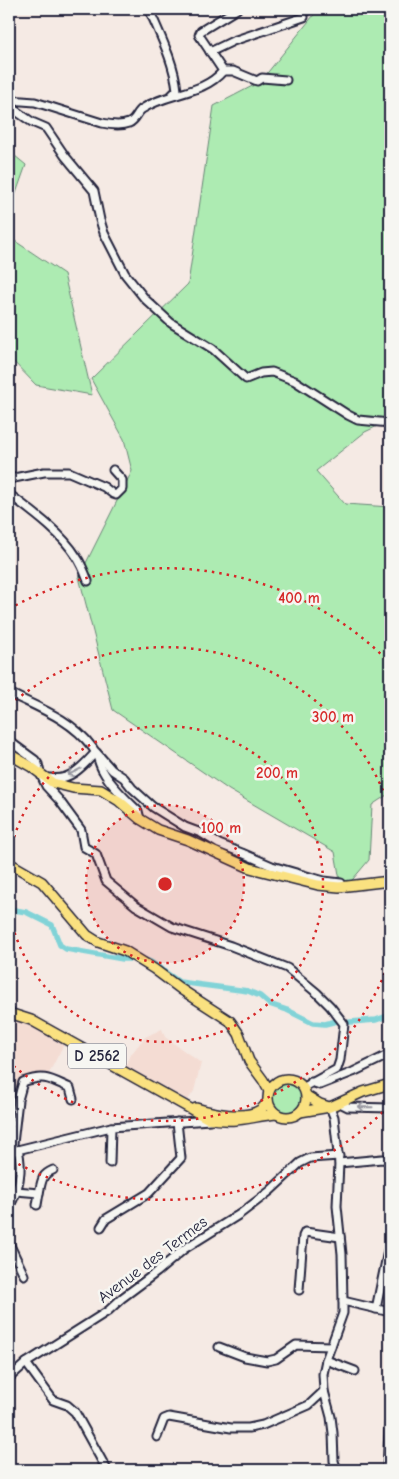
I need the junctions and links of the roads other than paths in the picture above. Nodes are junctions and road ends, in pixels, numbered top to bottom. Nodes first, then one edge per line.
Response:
1 (149, 9) edge
2 (237, 9) edge
3 (304, 18) dead end
4 (210, 52) junction
5 (223, 71) junction
6 (286, 80) dead end
7 (170, 97) junction
8 (9, 101) edge
9 (390, 423) edge
10 (113, 470) dead end
11 (9, 479) edge
12 (9, 494) edge
13 (88, 581) dead end
14 (9, 689) edge
15 (11, 694) edge
16 (9, 741) edge
17 (96, 752) junction
18 (9, 754) edge
19 (42, 775) junction
20 (140, 820) junction
21 (9, 863) edge
22 (390, 881) edge
23 (353, 885) junction
24 (9, 1013) edge
25 (390, 1054) edge
26 (253, 1066) junction
27 (279, 1080) junction
28 (390, 1084) edge
29 (307, 1088) junction
30 (269, 1091) junction
31 (74, 1099) dead end
32 (268, 1101) junction
33 (340, 1103) junction
34 (183, 1104) junction
35 (330, 1107) junction
36 (390, 1108) edge
37 (300, 1112) junction
38 (276, 1114) junction
39 (227, 1118) junction
40 (203, 1119) junction
41 (177, 1122) junction
42 (111, 1127) junction
43 (13, 1151) edge
44 (339, 1160) junction
45 (390, 1160) edge
46 (110, 1163) dead end
47 (53, 1170) dead end
48 (16, 1191) junction
49 (40, 1192) junction
50 (37, 1205) dead end
51 (9, 1208) edge
52 (101, 1226) dead end
53 (340, 1237) junction
54 (390, 1241) edge
55 (9, 1243) edge
56 (24, 1276) dead end
57 (299, 1290) dead end
58 (343, 1301) junction
59 (376, 1309) junction
60 (390, 1312) edge
61 (330, 1346) junction
62 (219, 1348) dead end
63 (326, 1360) junction
64 (26, 1363) junction
65 (355, 1372) dead end
66 (9, 1378) edge
67 (324, 1391) junction
68 (390, 1411) edge
69 (157, 1437) dead end
70 (107, 1470) edge
71 (336, 1470) edge
72 (387, 1470) edge

1 - 7 street
2 - 4 street
3 - 4 street
4 - 5 street
5 - 6 street
5 - 7 street
7 - 8 street
8 - 9 street
10 - 11 street
12 - 13 street
14 - 15 street
15 - 17 street
16 - 19 street
17 -> 19 street
17 - 20 street
17 - 23 street
18 - 19 main road
19 - 20 main road
19 - 29 street
20 - 23 main road
21 - 26 main road
22 - 23 main road
24 - 34 main road, D 2562
25 - 29 street
26 - 27 main road
26 - 30 main road
27 - 29 main road
27 - 30 main road
28 - 33 main road
29 - 35 main road
29 - 37 main road
30 - 32 main road
31 - 43 street
32 - 38 main road
32 - 39 main road, D 2562
33 - 35 main road
36 -> 33 street
34 - 39 main road, D 2562
34 - 40 main road, D 2562
35 - 37 main road
35 - 44 street
37 - 38 main road
38 - 39 main road, D 2562
39 - 40 main road, D 2562
40 - 41 street
41 - 42 street
41 - 52 street
42 - 43 street
42 - 46 street
43 - 48 street
44 - 45 street, Avenue des Termes
44 - 53 street
44 - 64 street, Avenue des Termes
47 - 49 street
48 - 49 street
48 - 51 street
49 - 50 street
53 - 57 street
53 - 58 street
54 - 59 street
55 - 56 street
58 - 59 street
58 - 61 street
59 - 60 street
61 - 62 street
61 - 63 street
63 - 65 street
63 - 67 street
64 - 66 street, Avenue des Termes
64 - 70 street
67 - 69 street
67 - 71 street
68 - 72 street

